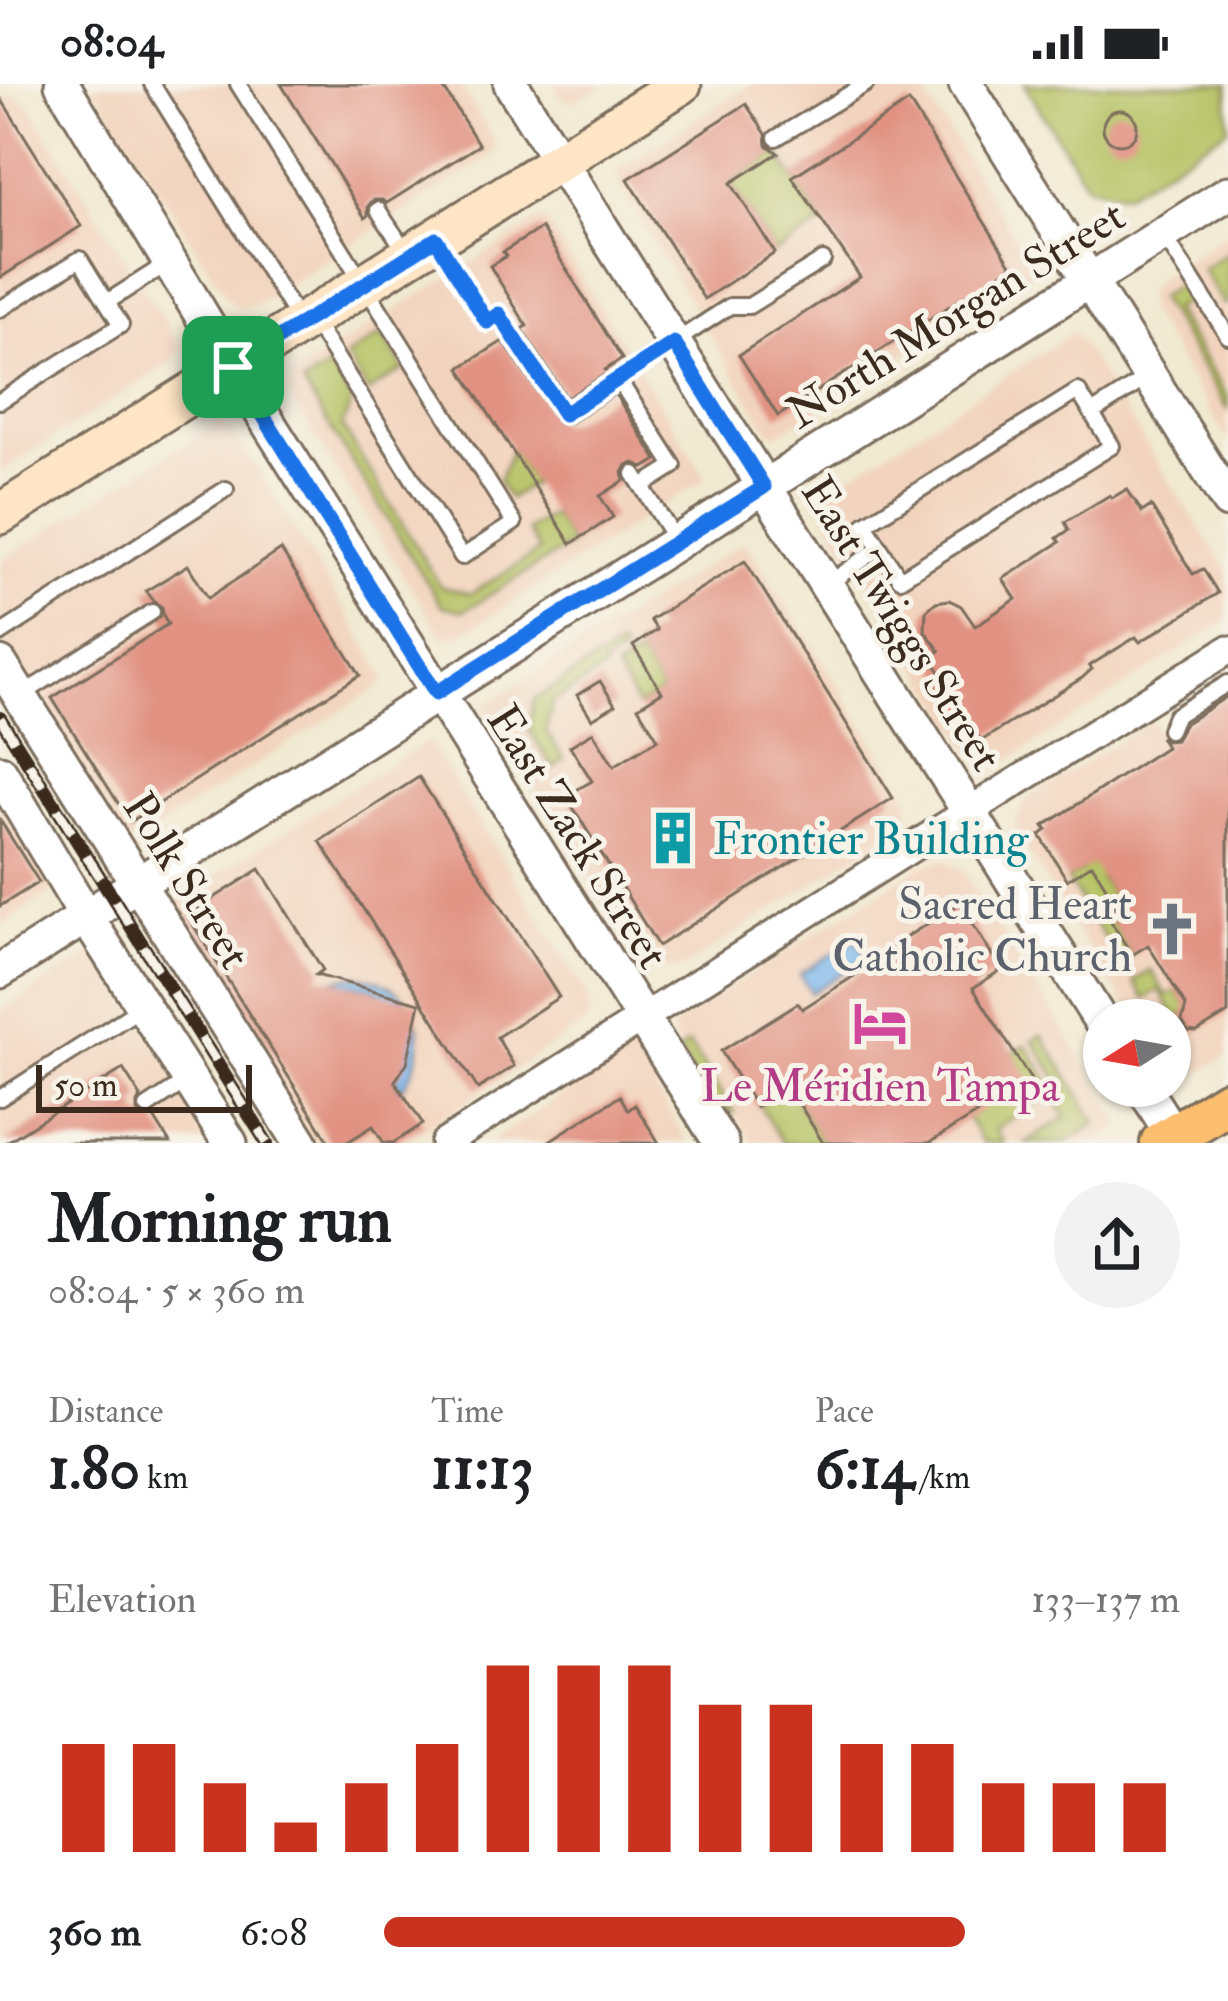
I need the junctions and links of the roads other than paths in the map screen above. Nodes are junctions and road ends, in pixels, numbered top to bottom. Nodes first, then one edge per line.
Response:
1 (62, 84) edge
2 (152, 84) edge
3 (238, 84) edge
4 (511, 84) edge
5 (681, 84) edge
6 (866, 84) edge
7 (965, 84) edge
8 (776, 138) dead end
9 (560, 161) junction
10 (1225, 200) edge
11 (378, 209) dead end
12 (1163, 234) junction
13 (422, 248) junction
14 (823, 260) dead end
15 (170, 262) junction
16 (1090, 281) junction
17 (364, 285) junction
18 (106, 302) junction
19 (0, 309) edge
20 (306, 321) junction
21 (1228, 336) edge
22 (674, 343) junction
23 (233, 367) junction
24 (1150, 376) junction
25 (618, 379) junction
26 (588, 398) junction
27 (0, 401) edge
28 (598, 412) dead end
29 (1092, 413) junction
30 (764, 487) junction
31 (226, 489) dead end
32 (1228, 501) edge
33 (0, 514) edge
34 (677, 542) junction
35 (880, 548) junction
36 (826, 585) junction
37 (152, 612) dead end
38 (0, 634) edge
39 (1228, 650) edge
40 (0, 664) edge
41 (1228, 683) edge
42 (436, 693) junction
43 (20, 696) junction
44 (1169, 730) dead end
45 (0, 772) edge
46 (968, 812) junction
47 (138, 885) junction
48 (87, 918) junction
49 (0, 971) edge
50 (1086, 999) edge
51 (144, 1006) junction
52 (641, 1019) junction
53 (190, 1079) junction
54 (0, 1098) edge
55 (1228, 1102) edge
56 (147, 1107) dead end
57 (1153, 1107) edge
58 (1171, 1140) edge
59 (230, 1143) edge
60 (301, 1143) edge
61 (445, 1143) edge
62 (721, 1143) edge

1 - 15 street, East Zack Street
2 - 20 lane
3 - 17 lane
4 - 9 street, East Twiggs Street
5 - 9 main road
6 - 8 lane
7 - 16 street
9 - 13 main road
9 - 22 street, East Twiggs Street
10 - 12 street, North Morgan Street
11 - 13 lane
12 - 16 street, North Morgan Street
12 - 21 lane
13 - 17 main road
13 - 26 lane
14 - 22 lane
15 - 18 lane
15 - 23 street, East Zack Street
16 - 24 street
16 - 30 street, North Morgan Street
17 - 20 main road
17 - 20 lane
18 - 19 lane
18 - 27 lane
20 - 23 main road
22 - 25 lane
22 - 30 street, East Twiggs Street
23 - 33 main road
23 - 42 street, East Zack Street
24 - 29 lane
24 - 32 street
25 - 26 lane
25 - 34 lane
26 - 28 lane
29 - 35 lane
29 - 35 lane
30 - 34 street, North Morgan Street
30 - 36 street, East Twiggs Street
31 - 38 lane
34 - 42 street, North Morgan Street
35 - 36 lane
36 - 46 street, East Twiggs Street
37 - 43 lane
39 - 46 street
40 - 43 street, Polk Street
41 - 44 lane
42 - 47 street, North Morgan Street
42 - 52 street, East Zack Street
43 - 47 street, Polk Street
45 - 48 street
46 - 50 street, East Twiggs Street
46 - 52 street
47 - 48 street, North Morgan Street
47 - 60 street, Polk Street
48 - 49 street, North Morgan Street
48 - 51 street
51 - 53 street
51 - 54 lane
52 - 61 street
52 - 62 street, East Zack Street
53 - 56 lane
53 - 59 street
55 - 58 main road
57 - 58 street

